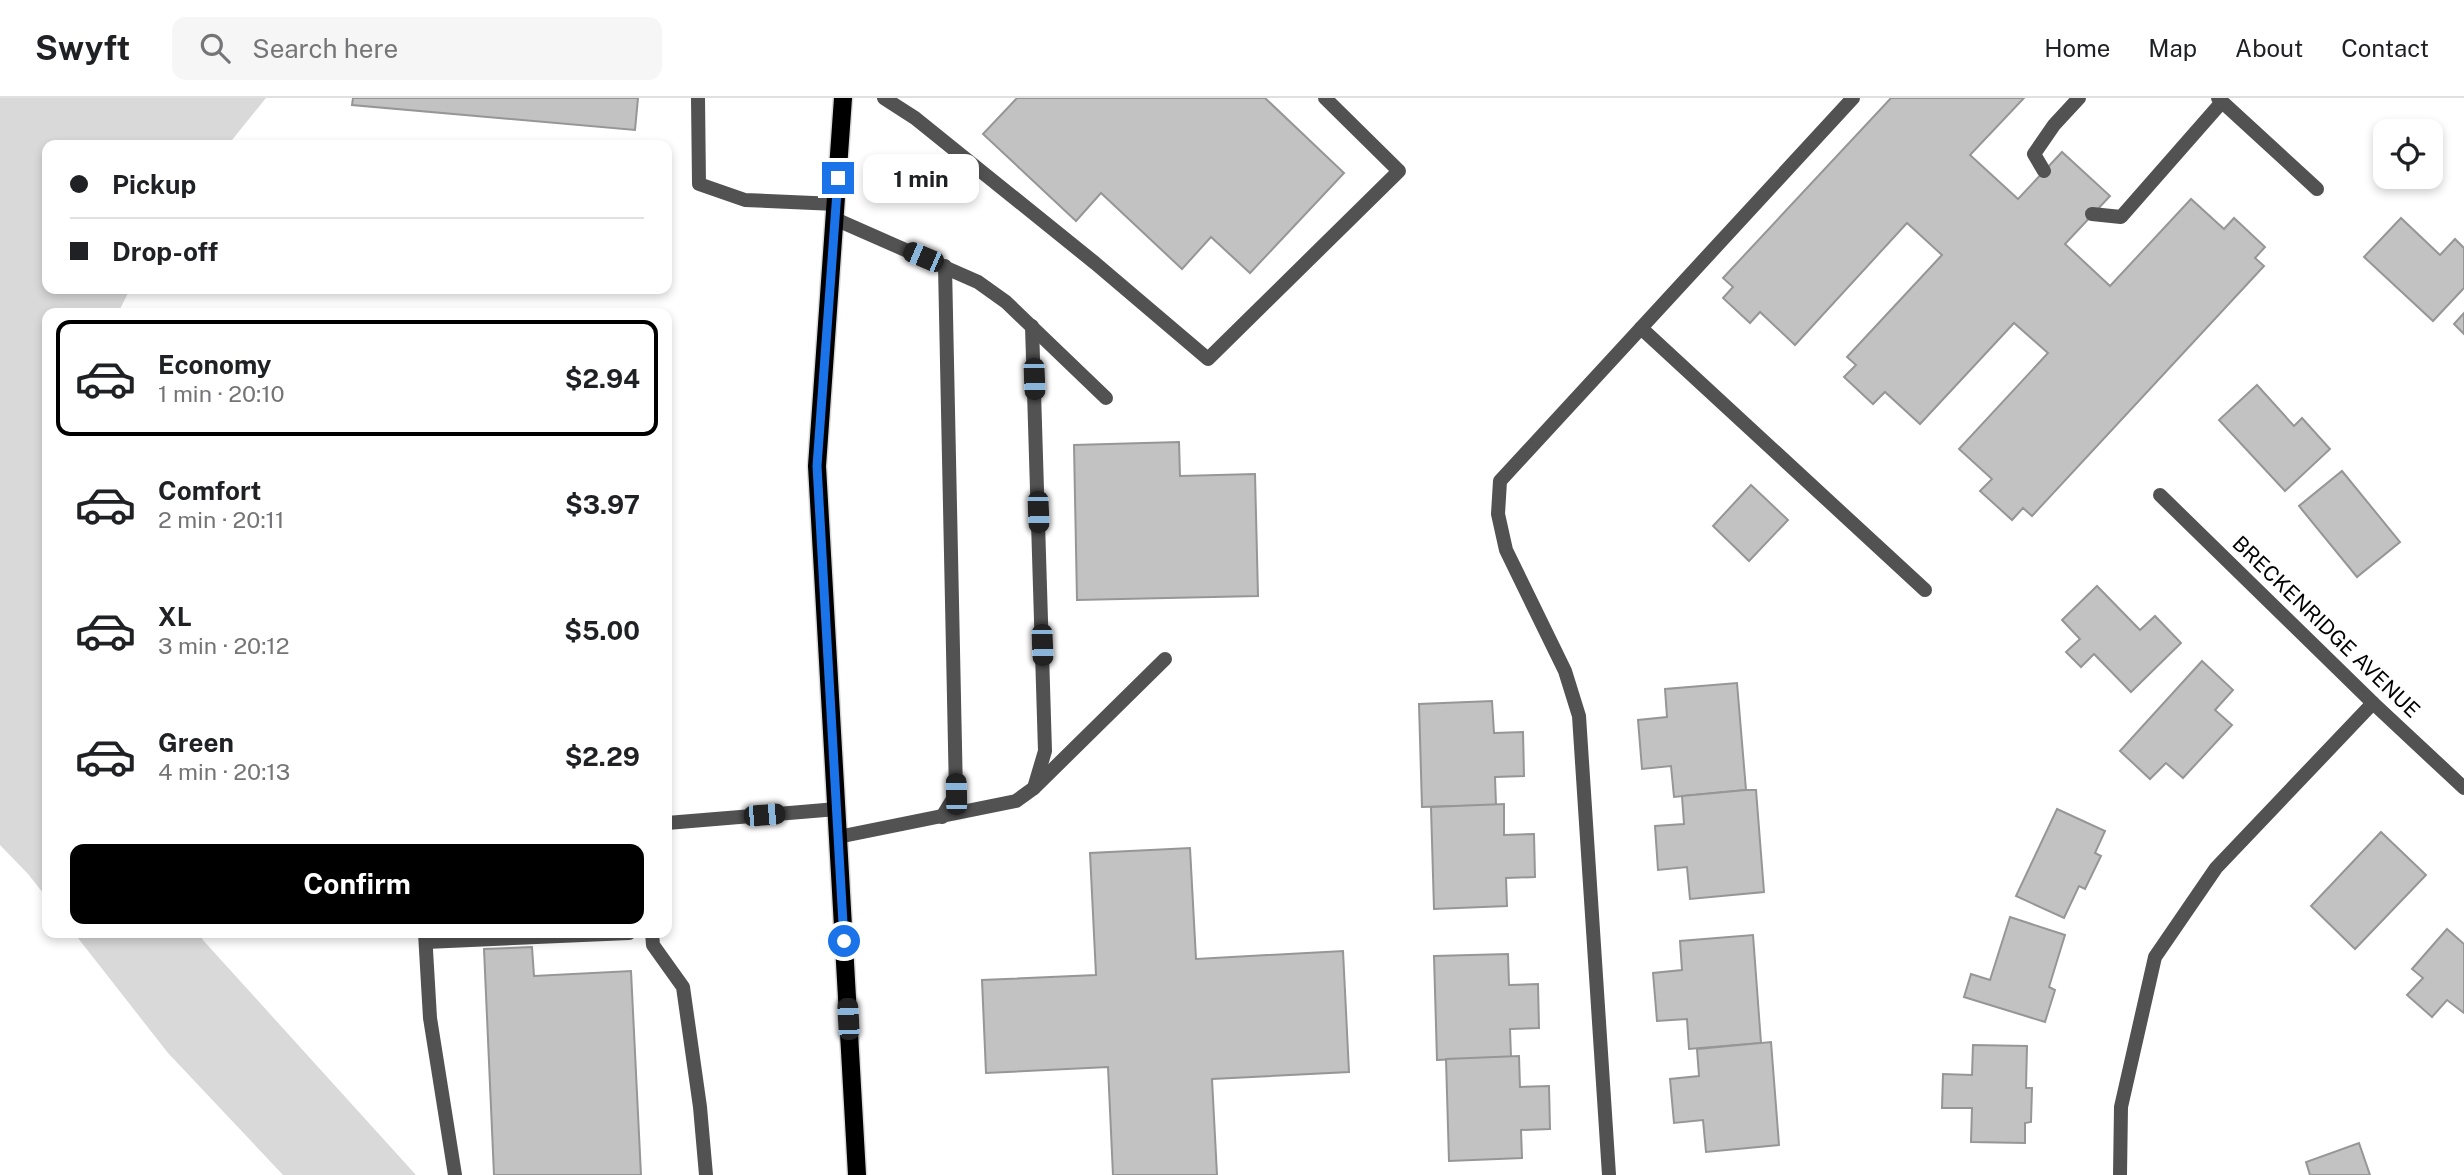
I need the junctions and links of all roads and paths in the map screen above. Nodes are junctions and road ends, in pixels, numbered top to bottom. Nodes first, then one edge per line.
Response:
1 (698, 98) edge
2 (843, 98) edge
3 (884, 98) edge
4 (1325, 98) edge
5 (1853, 98) edge
6 (2079, 98) edge
7 (2220, 100) edge
8 (2044, 171) dead end
9 (2317, 189) dead end
10 (835, 211) junction
11 (2092, 214) dead end
12 (945, 266) junction
13 (1032, 326) junction
14 (1641, 328) junction
15 (1106, 398) dead end
16 (2160, 495) dead end
17 (1925, 590) dead end
18 (1165, 659) dead end
19 (2372, 703) junction
20 (1034, 788) junction
21 (2464, 788) edge
22 (836, 809) junction
23 (942, 817) junction
24 (672, 822) edge
25 (838, 837) junction
26 (426, 938) edge
27 (652, 938) edge
28 (455, 1175) edge
29 (706, 1175) edge
30 (857, 1175) edge
31 (1609, 1175) edge
32 (2120, 1175) edge

1 - 10 street
2 - 10 main road
3 - 4 street
5 - 14 street
6 - 8 street
7 - 9 street
7 - 11 street
10 - 12 street
10 - 22 main road
12 - 13 street
12 - 23 street
13 - 15 street
13 - 20 street
14 - 17 street
14 - 31 street
16 - 19 street, BRECKENRIDGE AVENUE
18 - 20 street
19 - 21 street, BRECKENRIDGE AVENUE
19 - 32 street
20 - 23 street
22 - 24 street
22 - 25 main road
23 - 25 street
25 - 30 main road
26 - 28 street
27 - 29 street

